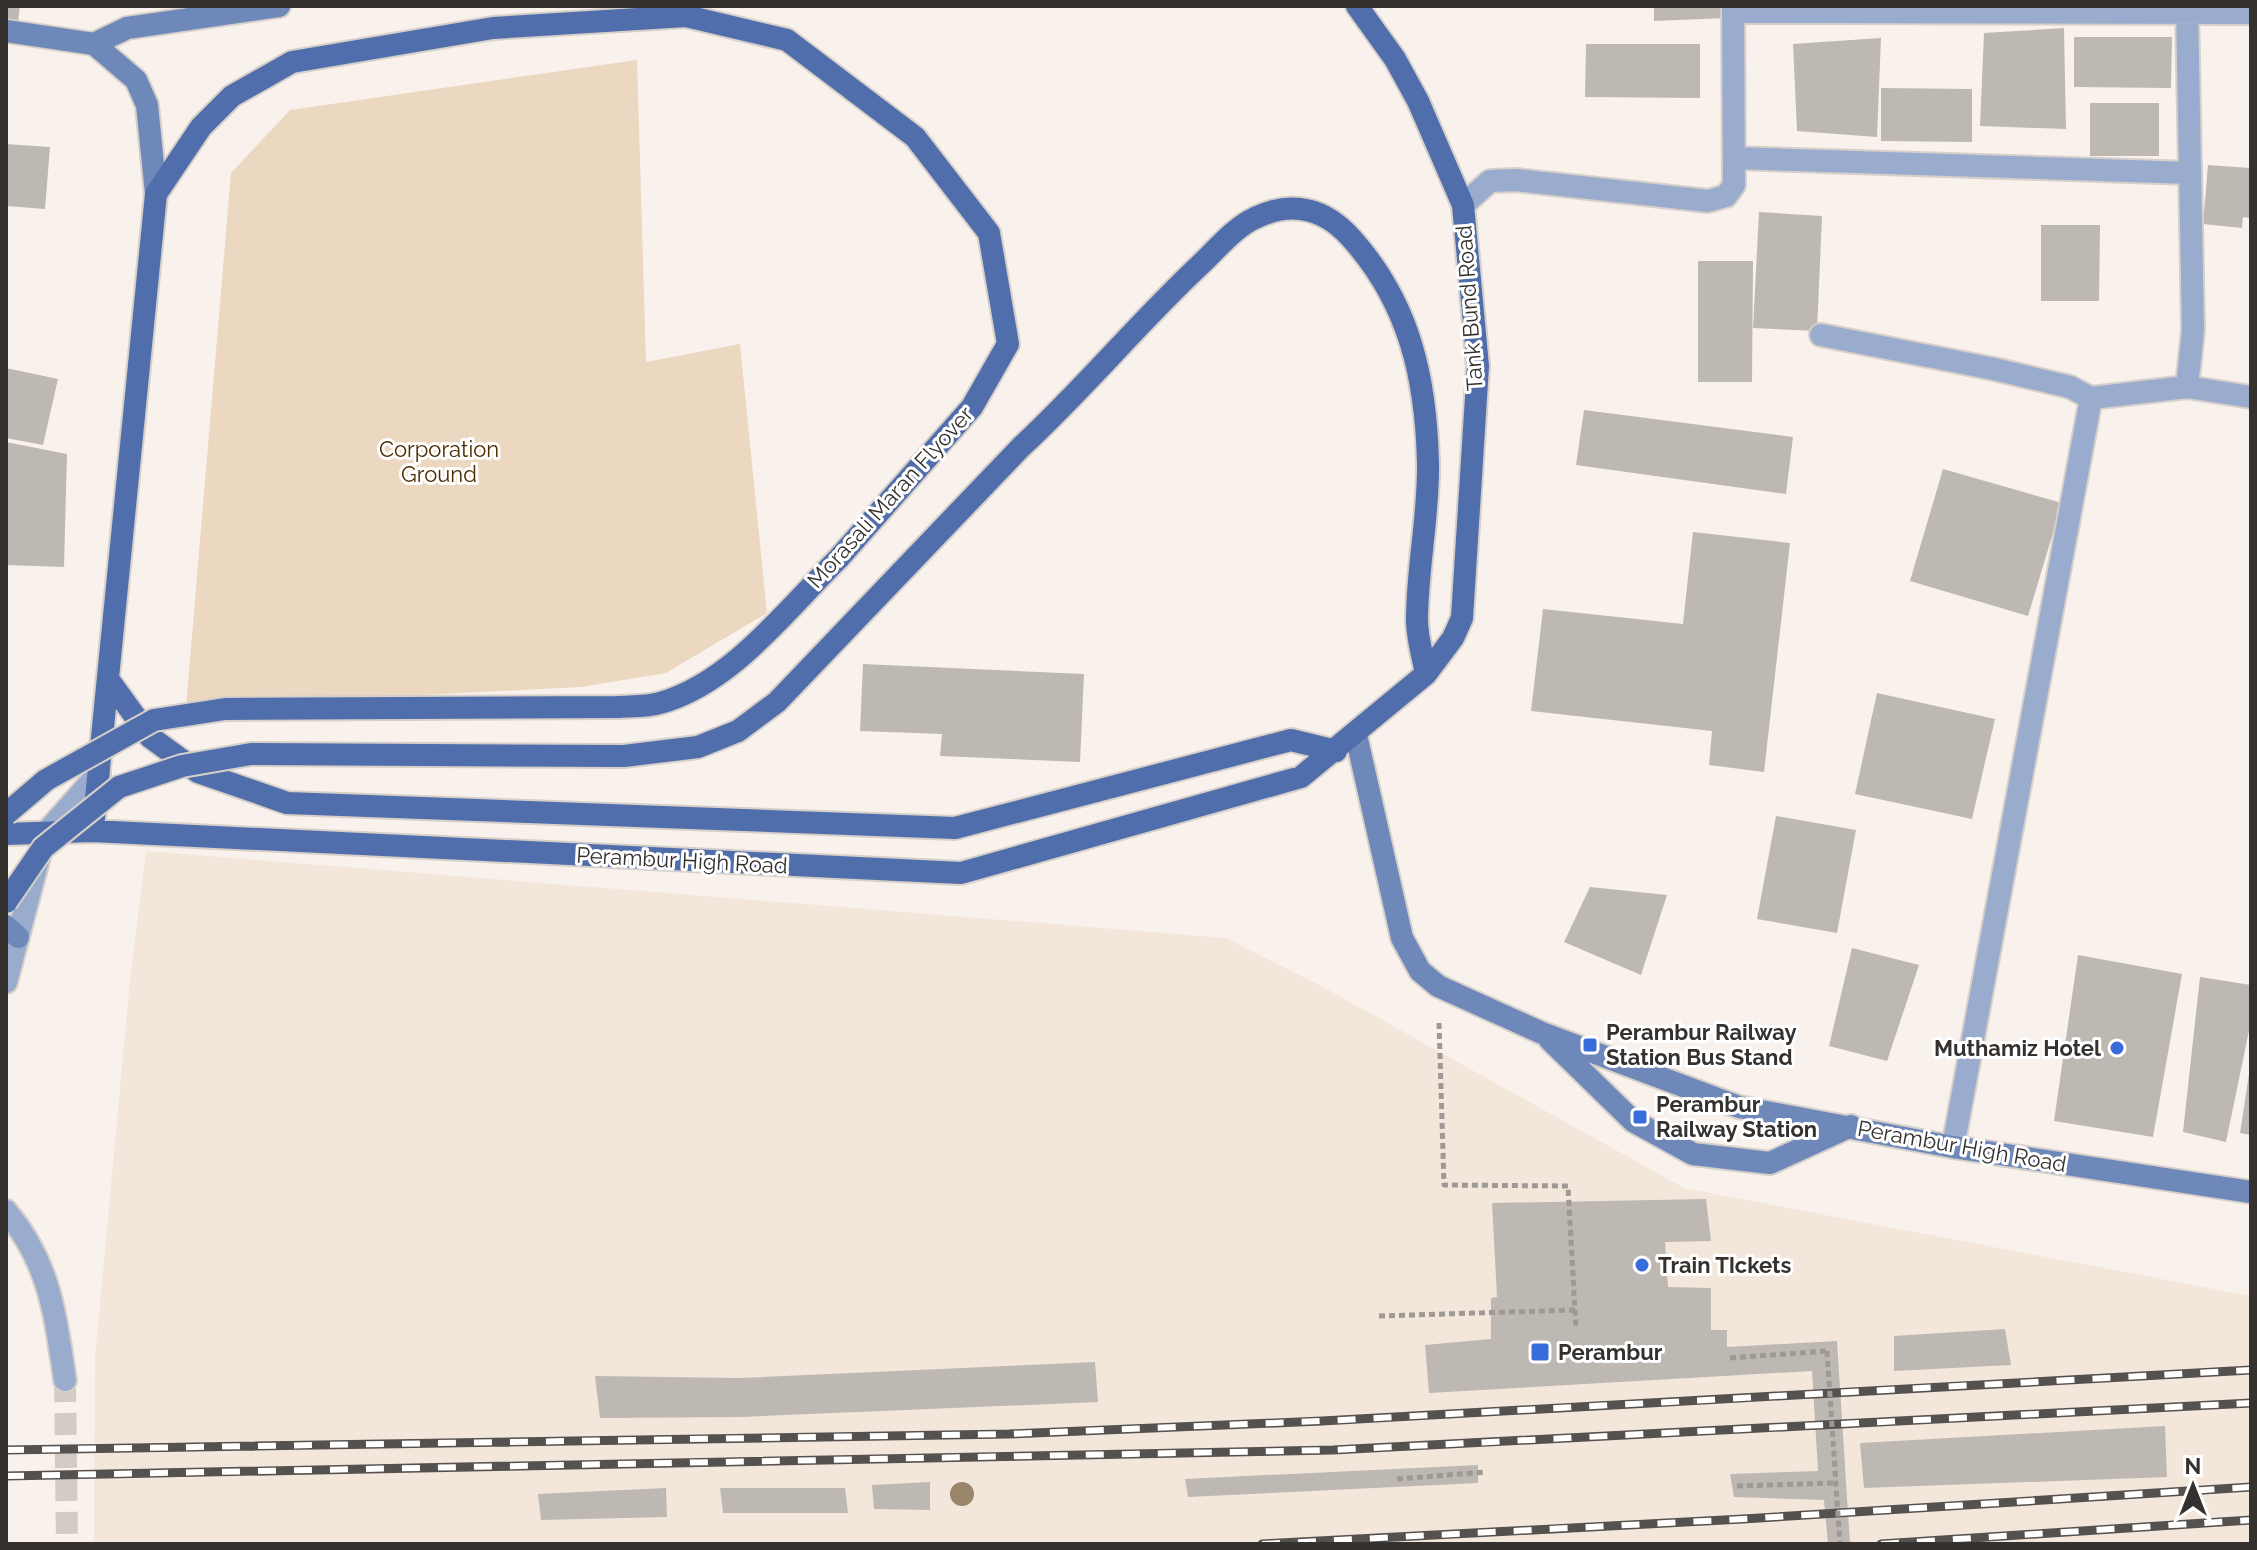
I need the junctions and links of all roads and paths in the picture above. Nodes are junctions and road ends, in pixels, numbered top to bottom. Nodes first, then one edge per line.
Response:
1 (279, 6) edge
2 (1357, 6) edge
3 (1733, 9) edge
4 (2187, 9) edge
5 (2251, 13) edge
6 (6, 31) edge
7 (94, 44) junction
8 (1734, 158) junction
9 (2190, 173) junction
10 (156, 194) junction
11 (1463, 205) junction
12 (1821, 335) dead end
13 (2187, 387) junction
14 (2251, 397) edge
15 (2091, 398) junction
16 (1426, 674) junction
17 (108, 679) junction
18 (1356, 735) junction
19 (1336, 751) junction
20 (99, 773) junction
21 (6, 814) edge
22 (92, 831) junction
23 (6, 834) edge
24 (45, 834) junction
25 (6, 902) edge
26 (12, 932) edge
27 (6, 982) edge
28 (1438, 986) junction
29 (1542, 1033) junction
30 (1851, 1126) junction
31 (1953, 1147) junction
32 (2251, 1192) edge
33 (6, 1211) edge
34 (1575, 1310) junction
35 (1379, 1316) dead end
36 (1576, 1330) dead end
37 (1730, 1358) dead end
38 (65, 1380) tunnel mouth
39 (1486, 1472) dead end
40 (1397, 1479) dead end
41 (1835, 1483) junction
42 (1737, 1486) dead end
43 (1840, 1544) edge

1 - 7 main road
2 - 11 main road, Tank Bund Road
3 - 4 street
3 - 8 street
4 - 5 street
4 - 9 street
6 - 7 main road
7 - 10 main road
8 - 9 street
8 - 11 street
9 - 13 street
10 - 17 main road
10 - 21 main road, Morasali Maran Flyover, bridge
11 - 16 main road, Tank Bund Road
12 - 15 street
13 - 14 street
13 - 15 street
15 - 31 street
16 - 18 main road, Tank Bund Road
16 - 25 main road, bridge
17 - 19 main road
17 - 20 main road
18 - 19 main road, Perambur High Road
18 - 28 main road, Perambur High Road
19 - 22 main road, Perambur High Road
20 - 22 main road
20 - 24 street
22 - 24 main road, Perambur High Road
23 - 24 main road, Perambur High Road
24 - 26 street
26 - 27 street
28 - 29 main road, Perambur High Road
28 - 34 path
29 - 30 main road, Perambur High Road
29 - 30 main road
30 - 31 main road, Perambur High Road
31 - 32 main road, Perambur High Road
33 - 38 street
34 - 35 path
34 - 36 path
37 - 41 path, bridge
39 - 40 path
41 - 42 path
41 - 43 path, bridge

